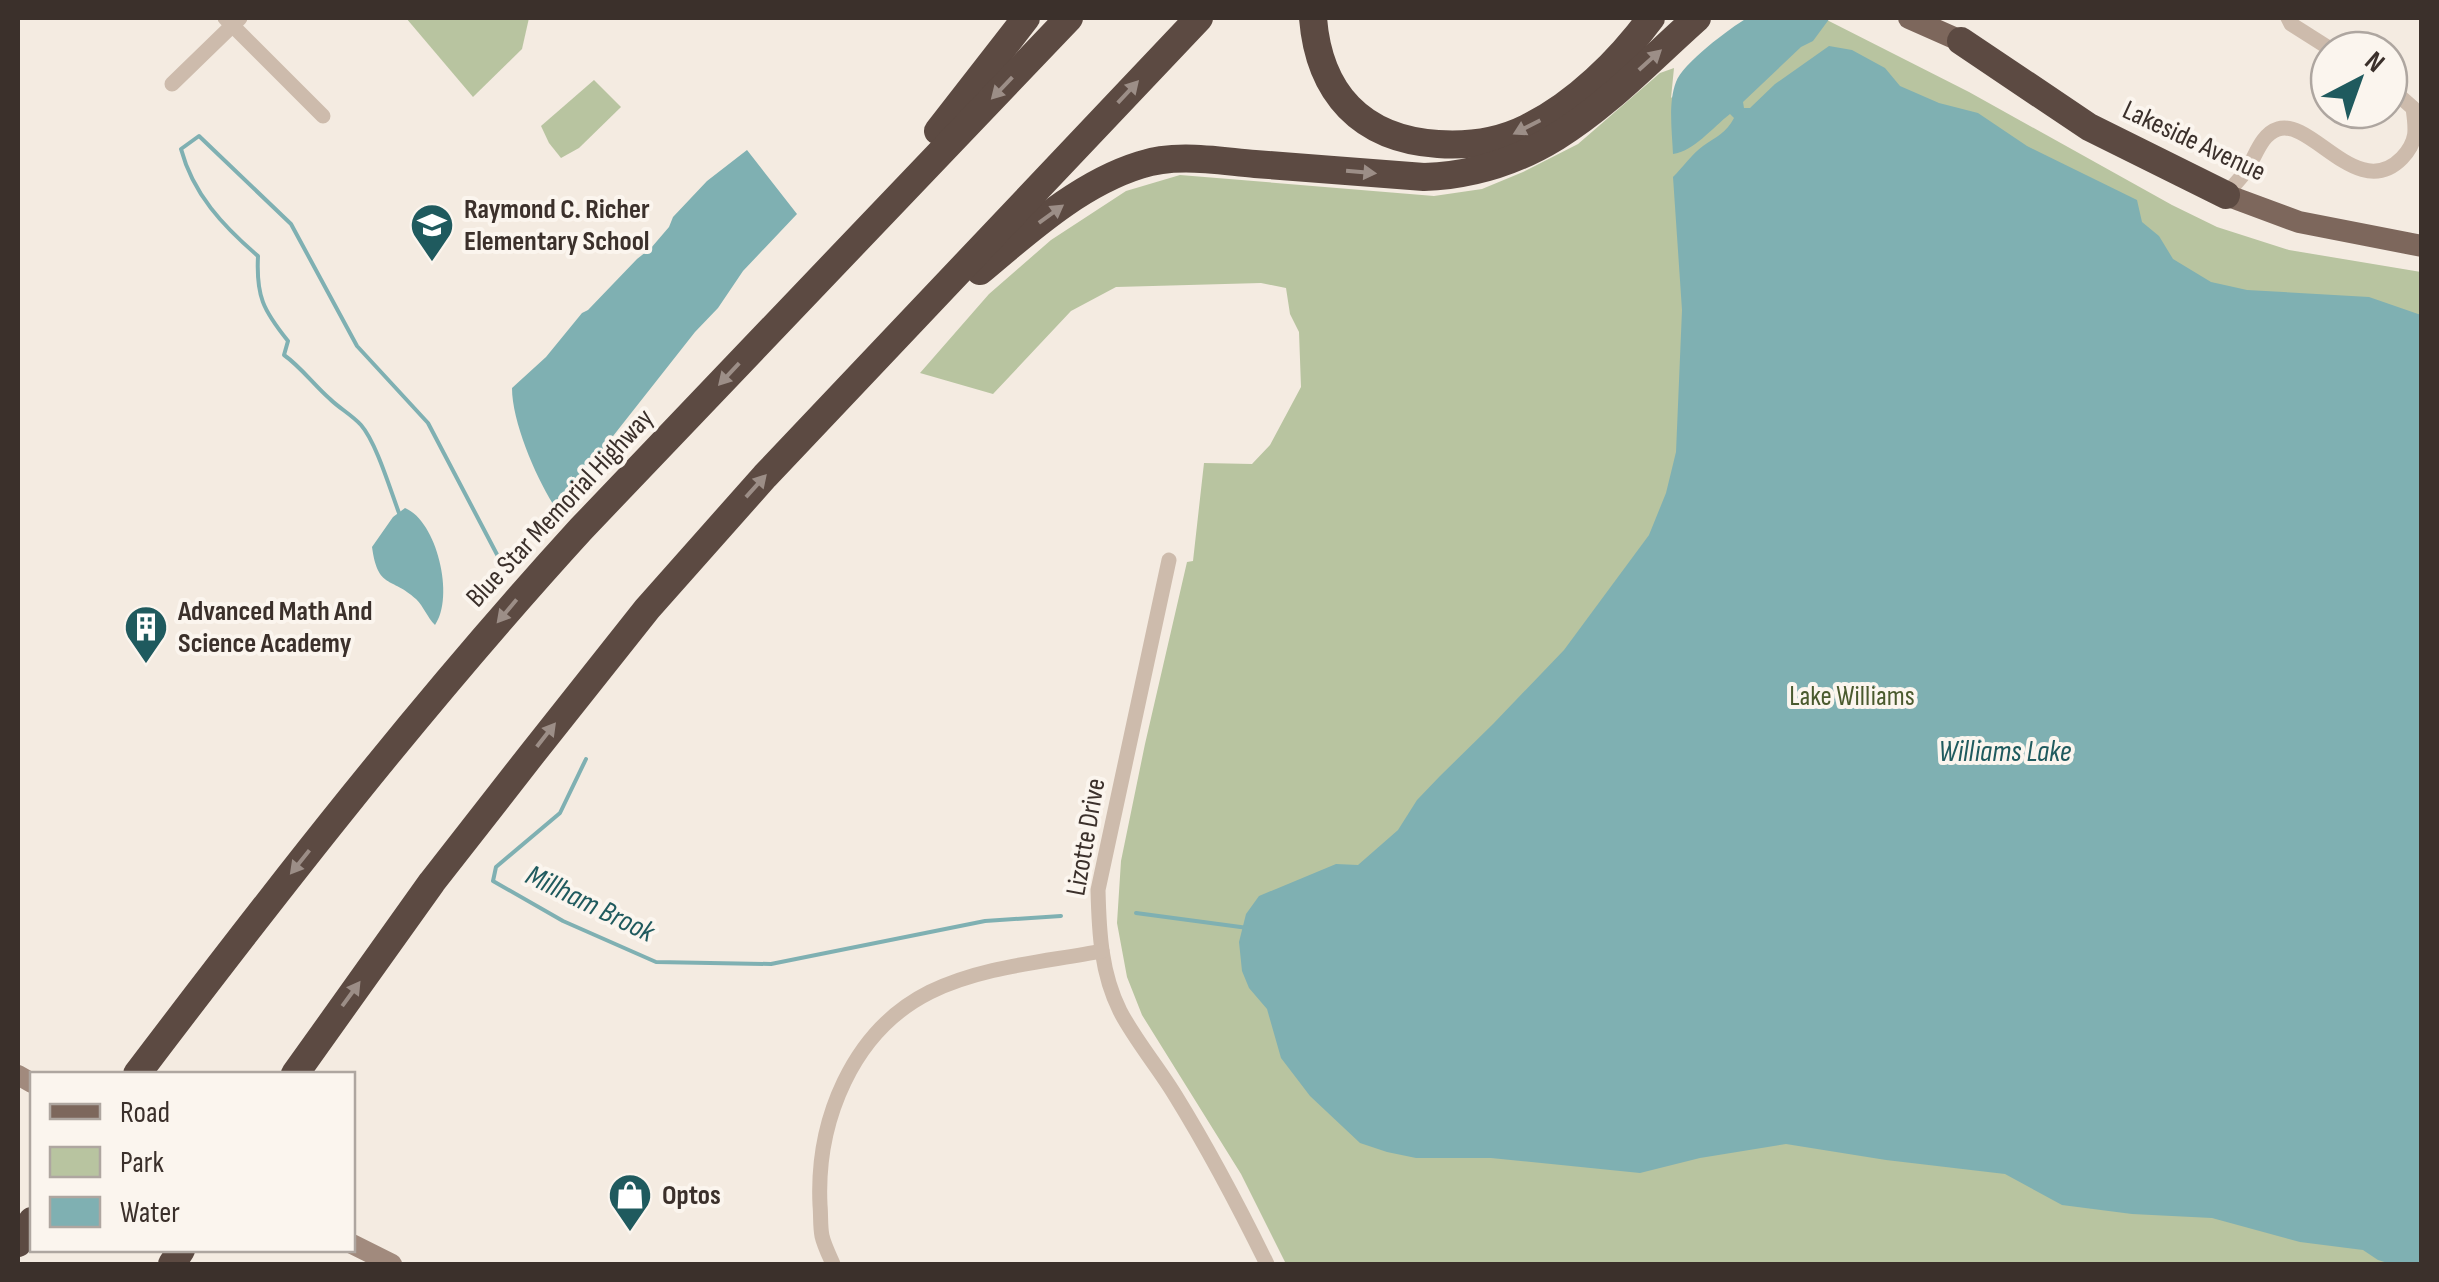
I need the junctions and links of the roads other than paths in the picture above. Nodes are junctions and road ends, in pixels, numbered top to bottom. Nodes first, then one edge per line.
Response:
1 (1026, 18) edge
2 (1069, 18) edge
3 (1199, 18) edge
4 (1313, 18) edge
5 (1652, 18) edge
6 (1698, 18) edge
7 (1909, 18) edge
8 (1935, 18) edge
9 (2288, 18) edge
10 (233, 20) edge
11 (2309, 35) edge
12 (1961, 41) junction
13 (172, 84) dead end
14 (2409, 104) edge
15 (324, 116) dead end
16 (2226, 195) junction
17 (2422, 246) edge
18 (760, 341) junction
19 (893, 342) junction
20 (1169, 560) dead end
21 (1102, 951) junction
22 (139, 1072) edge
23 (296, 1072) edge
24 (355, 1246) edge
25 (392, 1264) edge
26 (833, 1264) edge
27 (1268, 1264) edge

1 - 18 highway
2 -> 18 highway, Blue Star Memorial Highway
19 -> 3 highway
5 -> 4 highway
19 -> 6 highway
7 - 12 main road, Lakeside Avenue
8 - 12 main road, Lakeside Avenue
9 - 11 street
10 - 13 street
10 - 15 street
12 - 16 highway, Lakeside Avenue
14 - 16 street
16 - 17 main road, Lakeside Avenue
18 -> 22 highway, Blue Star Memorial Highway
23 -> 19 highway
20 - 21 street, Lizotte Drive
21 - 26 street
21 - 27 street, Lizotte Drive
24 - 25 main road

